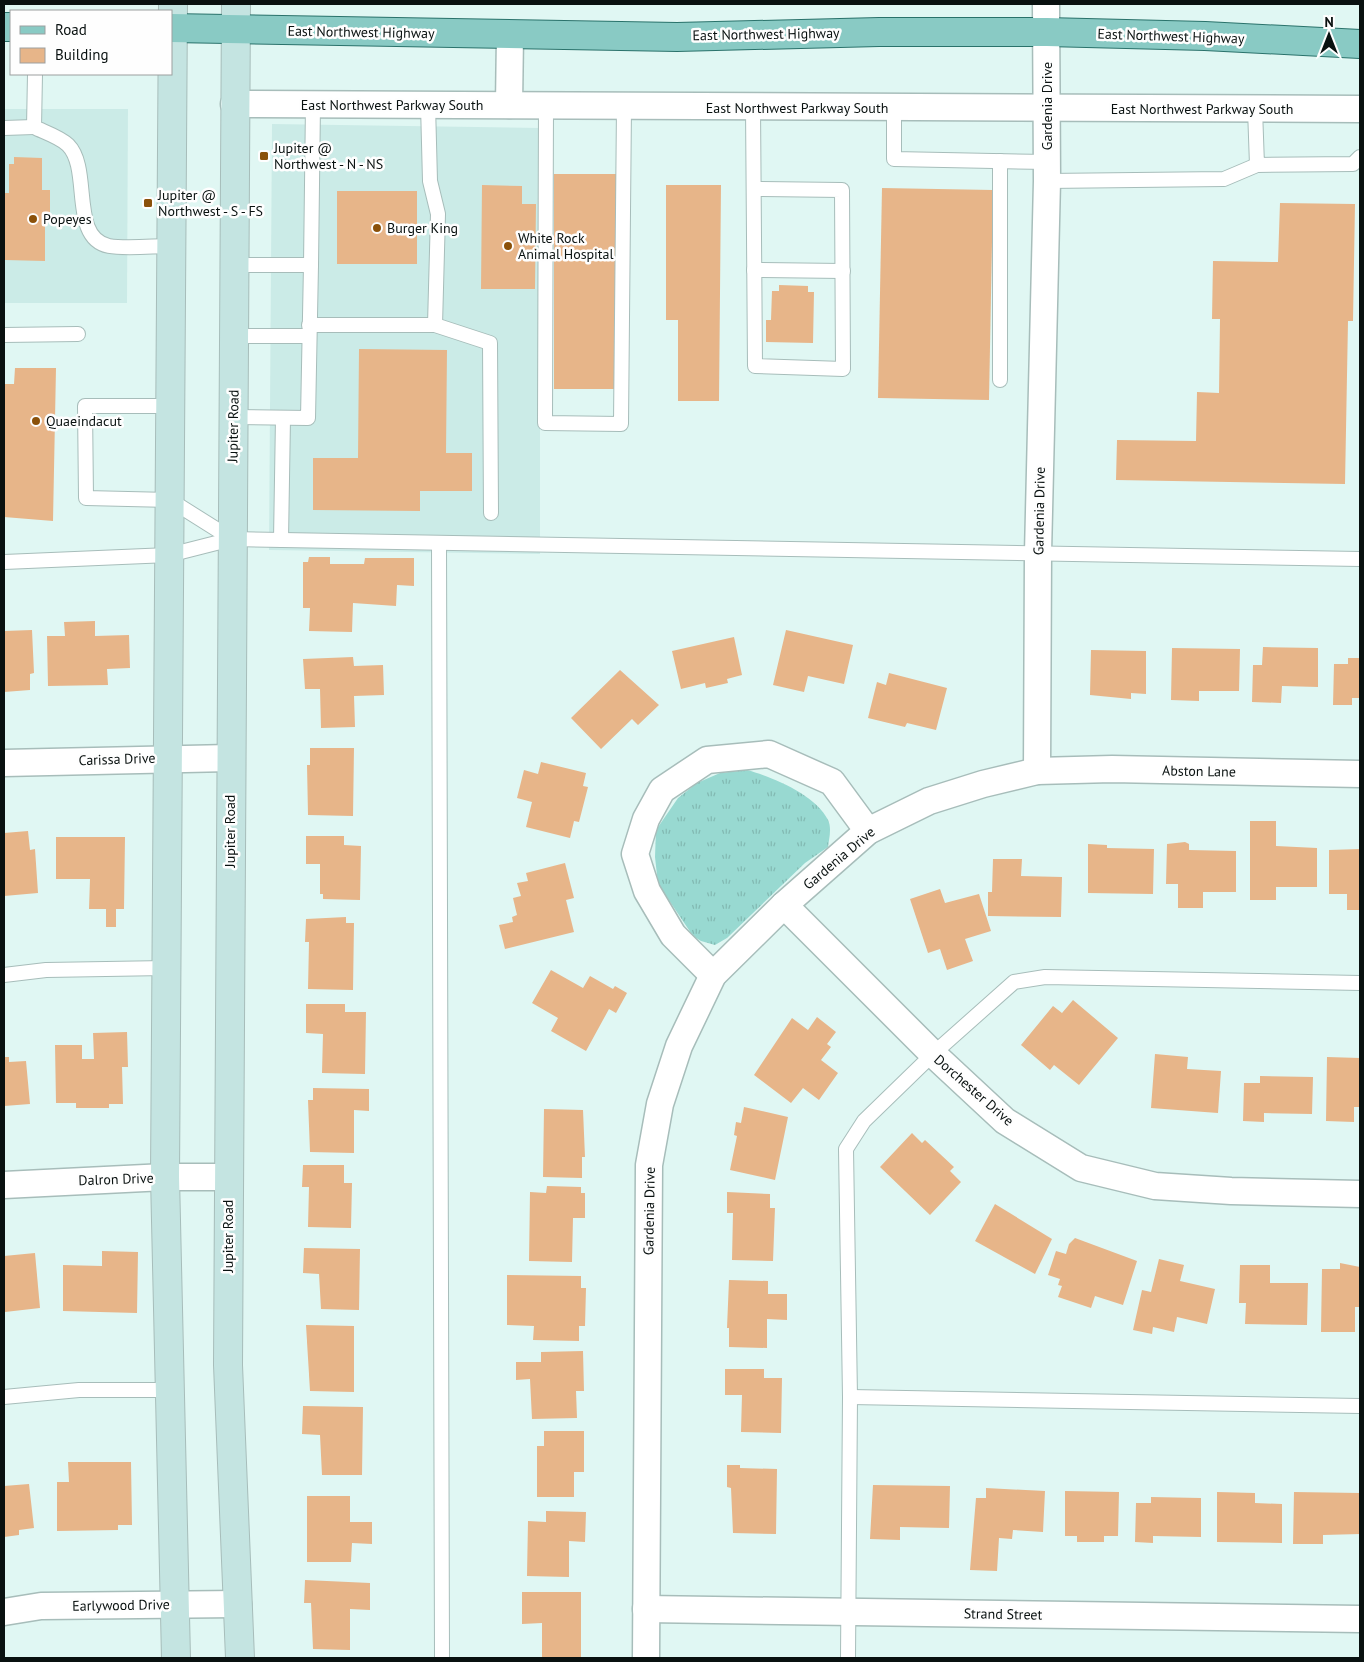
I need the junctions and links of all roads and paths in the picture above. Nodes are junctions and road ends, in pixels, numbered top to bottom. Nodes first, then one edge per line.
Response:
1 (1046, 4) edge
2 (235, 16) edge
3 (173, 20) edge
4 (1047, 32) junction
5 (510, 35) junction
6 (1360, 44) edge
7 (35, 75) edge
8 (234, 104) junction
9 (312, 104) junction
10 (428, 105) junction
11 (510, 105) junction
12 (546, 105) junction
13 (624, 106) junction
14 (753, 107) junction
15 (894, 108) junction
16 (1047, 108) junction
17 (1255, 109) junction
18 (1360, 109) edge
19 (34, 127) junction
20 (4, 128) edge
21 (1360, 158) edge
22 (1000, 161) junction
23 (1257, 165) junction
24 (1047, 172) junction
25 (754, 189) junction
26 (171, 246) junction
27 (234, 265) junction
28 (311, 265) junction
29 (754, 270) junction
30 (843, 271) junction
31 (436, 325) junction
32 (309, 330) junction
33 (78, 334) dead end
34 (4, 335) edge
35 (234, 336) junction
36 (1000, 380) dead end
37 (170, 406) junction
38 (232, 417) junction
39 (283, 418) junction
40 (170, 500) junction
41 (491, 513) dead end
42 (232, 539) junction
43 (281, 540) junction
44 (439, 543) junction
45 (1038, 553) junction
46 (169, 554) junction
47 (1360, 559) edge
48 (4, 562) edge
49 (169, 758) junction
50 (230, 758) junction
51 (4, 763) edge
52 (1037, 771) junction
53 (1360, 774) edge
54 (868, 831) junction
55 (784, 905) junction
56 (166, 968) junction
57 (4, 975) edge
58 (713, 975) junction
59 (1360, 983) edge
60 (933, 1054) junction
61 (165, 1177) junction
62 (228, 1177) junction
63 (4, 1185) edge
64 (1360, 1194) edge
65 (169, 1390) junction
66 (4, 1397) edge
67 (850, 1397) junction
68 (1360, 1406) edge
69 (174, 1604) junction
70 (238, 1604) junction
71 (646, 1609) junction
72 (850, 1611) junction
73 (4, 1612) edge
74 (1360, 1619) edge
75 (176, 1658) edge
76 (240, 1658) edge
77 (442, 1658) edge
78 (646, 1658) edge
79 (848, 1658) edge

1 - 4 street, Gardenia Drive
2 - 3 main road, East Northwest Highway
2 - 5 main road, East Northwest Highway
2 - 8 main road, Jupiter Road
3 - 26 main road
4 - 5 main road, East Northwest Highway
4 - 6 main road, East Northwest Highway
4 - 16 street, Gardenia Drive
5 - 11 street
7 - 19 lane
8 - 9 street, East Northwest Parkway South
8 - 27 main road, Jupiter Road
9 - 10 street, East Northwest Parkway South
9 - 28 lane
10 - 11 street, East Northwest Parkway South
10 - 31 lane
11 - 12 street, East Northwest Parkway South
12 - 13 street, East Northwest Parkway South
12 - 13 lane
13 - 14 street, East Northwest Parkway South
14 - 15 street, East Northwest Parkway South
14 - 25 lane
15 - 16 street, East Northwest Parkway South
15 - 22 lane
16 - 17 street, East Northwest Parkway South
16 - 24 street, Gardenia Drive
17 - 18 street, East Northwest Parkway South
17 - 23 lane
19 - 20 lane
19 - 26 lane
21 - 23 lane
22 - 24 lane
22 - 36 lane
23 - 24 lane
24 - 45 street, Gardenia Drive
25 - 29 lane
25 - 30 lane
26 - 37 main road
27 - 28 lane
27 - 35 main road, Jupiter Road
28 - 32 lane
29 - 30 lane
29 - 30 lane
31 - 32 lane
31 - 41 lane
32 - 35 lane
32 - 39 lane
33 - 34 lane
35 - 38 main road, Jupiter Road
37 - 40 main road
37 - 40 lane
38 - 39 lane
38 - 42 main road, Jupiter Road
39 - 43 lane
40 - 42 lane
40 - 46 main road
42 - 43 lane
42 - 46 lane
42 - 50 main road, Jupiter Road
43 - 44 lane
44 - 45 lane
44 - 77 lane
45 - 47 lane
45 - 52 street, Gardenia Drive
46 - 48 lane
46 - 49 main road
49 - 50 street, Carissa Drive
49 - 51 street, Carissa Drive
49 - 56 main road
50 - 62 main road, Jupiter Road
52 - 53 street, Abston Lane
52 - 54 street, Gardenia Drive
54 - 55 street, Gardenia Drive
54 - 58 street
55 - 58 street, Gardenia Drive
55 - 60 street, Dorchester Drive
56 - 57 lane
56 - 61 main road
58 - 71 street, Gardenia Drive
59 - 60 lane
60 - 64 street, Dorchester Drive
60 - 67 lane
61 - 62 street, Dalron Drive
61 - 63 street, Dalron Drive
61 - 65 main road
62 - 70 main road, Jupiter Road
65 - 66 lane
65 - 69 main road
67 - 68 lane
67 - 72 lane
69 - 70 street, Earlywood Drive
69 - 73 street, Earlywood Drive
69 - 75 main road
70 - 76 main road, Jupiter Road
71 - 72 street, Strand Street
71 - 78 street, Gardenia Drive
72 - 74 street, Strand Street
72 - 79 lane

